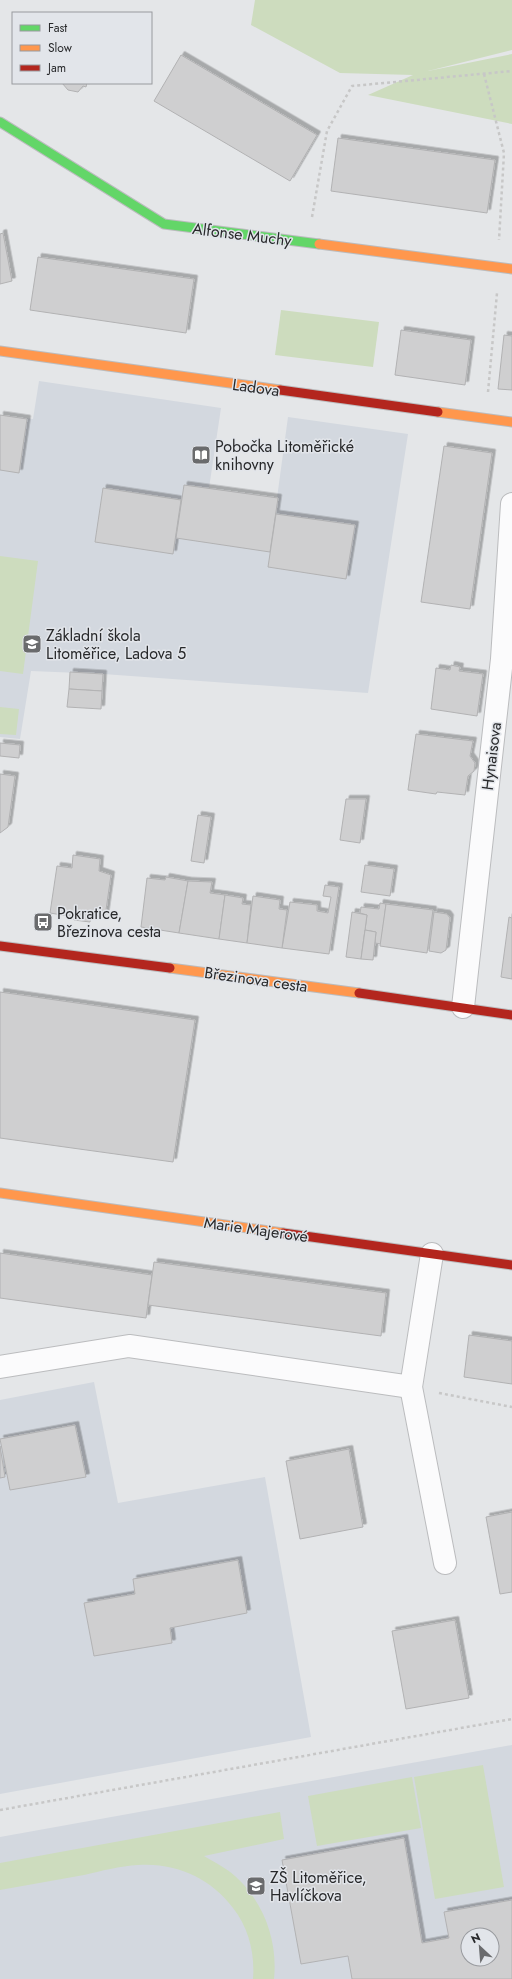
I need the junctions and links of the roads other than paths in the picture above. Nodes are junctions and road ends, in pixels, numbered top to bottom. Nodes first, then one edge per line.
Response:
1 (0, 122) edge
2 (508, 266) edge
3 (0, 352) edge
4 (512, 422) edge
5 (512, 504) edge
6 (507, 660) edge
7 (0, 946) edge
8 (463, 1007) junction
9 (512, 1015) edge
10 (0, 1193) edge
11 (432, 1254) junction
12 (512, 1265) edge
13 (0, 1367) edge
14 (411, 1387) junction
15 (445, 1563) dead end

1 - 2 street, Alfonse Muchy
3 - 4 street, Ladova
5 - 6 street, Hynaisova
6 - 8 street, Hynaisova
7 - 8 street, Březinova cesta
8 - 9 street, Březinova cesta
10 - 11 street, Marie Majerové
11 - 12 street, Marie Majerové
11 - 14 street
13 - 14 street
14 - 15 street

